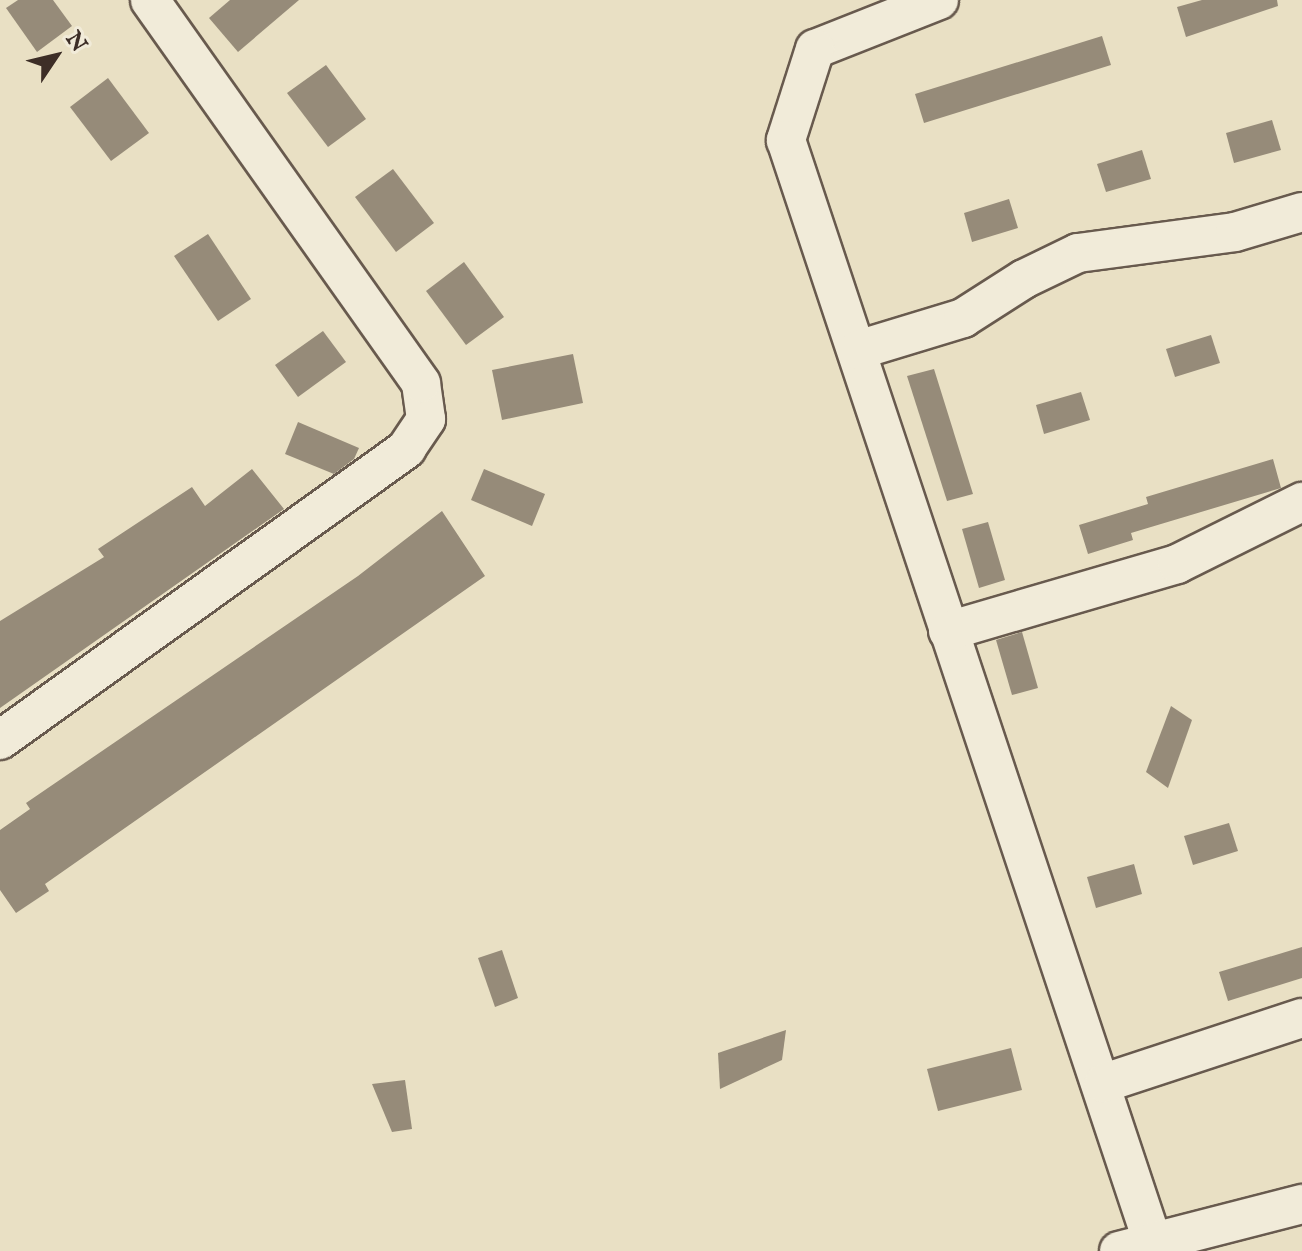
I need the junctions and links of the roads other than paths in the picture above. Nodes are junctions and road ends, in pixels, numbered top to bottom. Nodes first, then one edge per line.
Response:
1 (150, 0) edge
2 (939, 0) edge
3 (1302, 212) edge
4 (858, 350) junction
5 (1302, 502) edge
6 (948, 631) junction
7 (0, 740) edge
8 (1302, 1018) edge
9 (1104, 1083) junction
10 (1302, 1204) edge
11 (1136, 1247) edge

1 - 7 street
2 - 4 street
3 - 4 street
4 - 6 street
5 - 6 street
6 - 9 street
8 - 9 street
9 - 11 street
10 - 11 street

